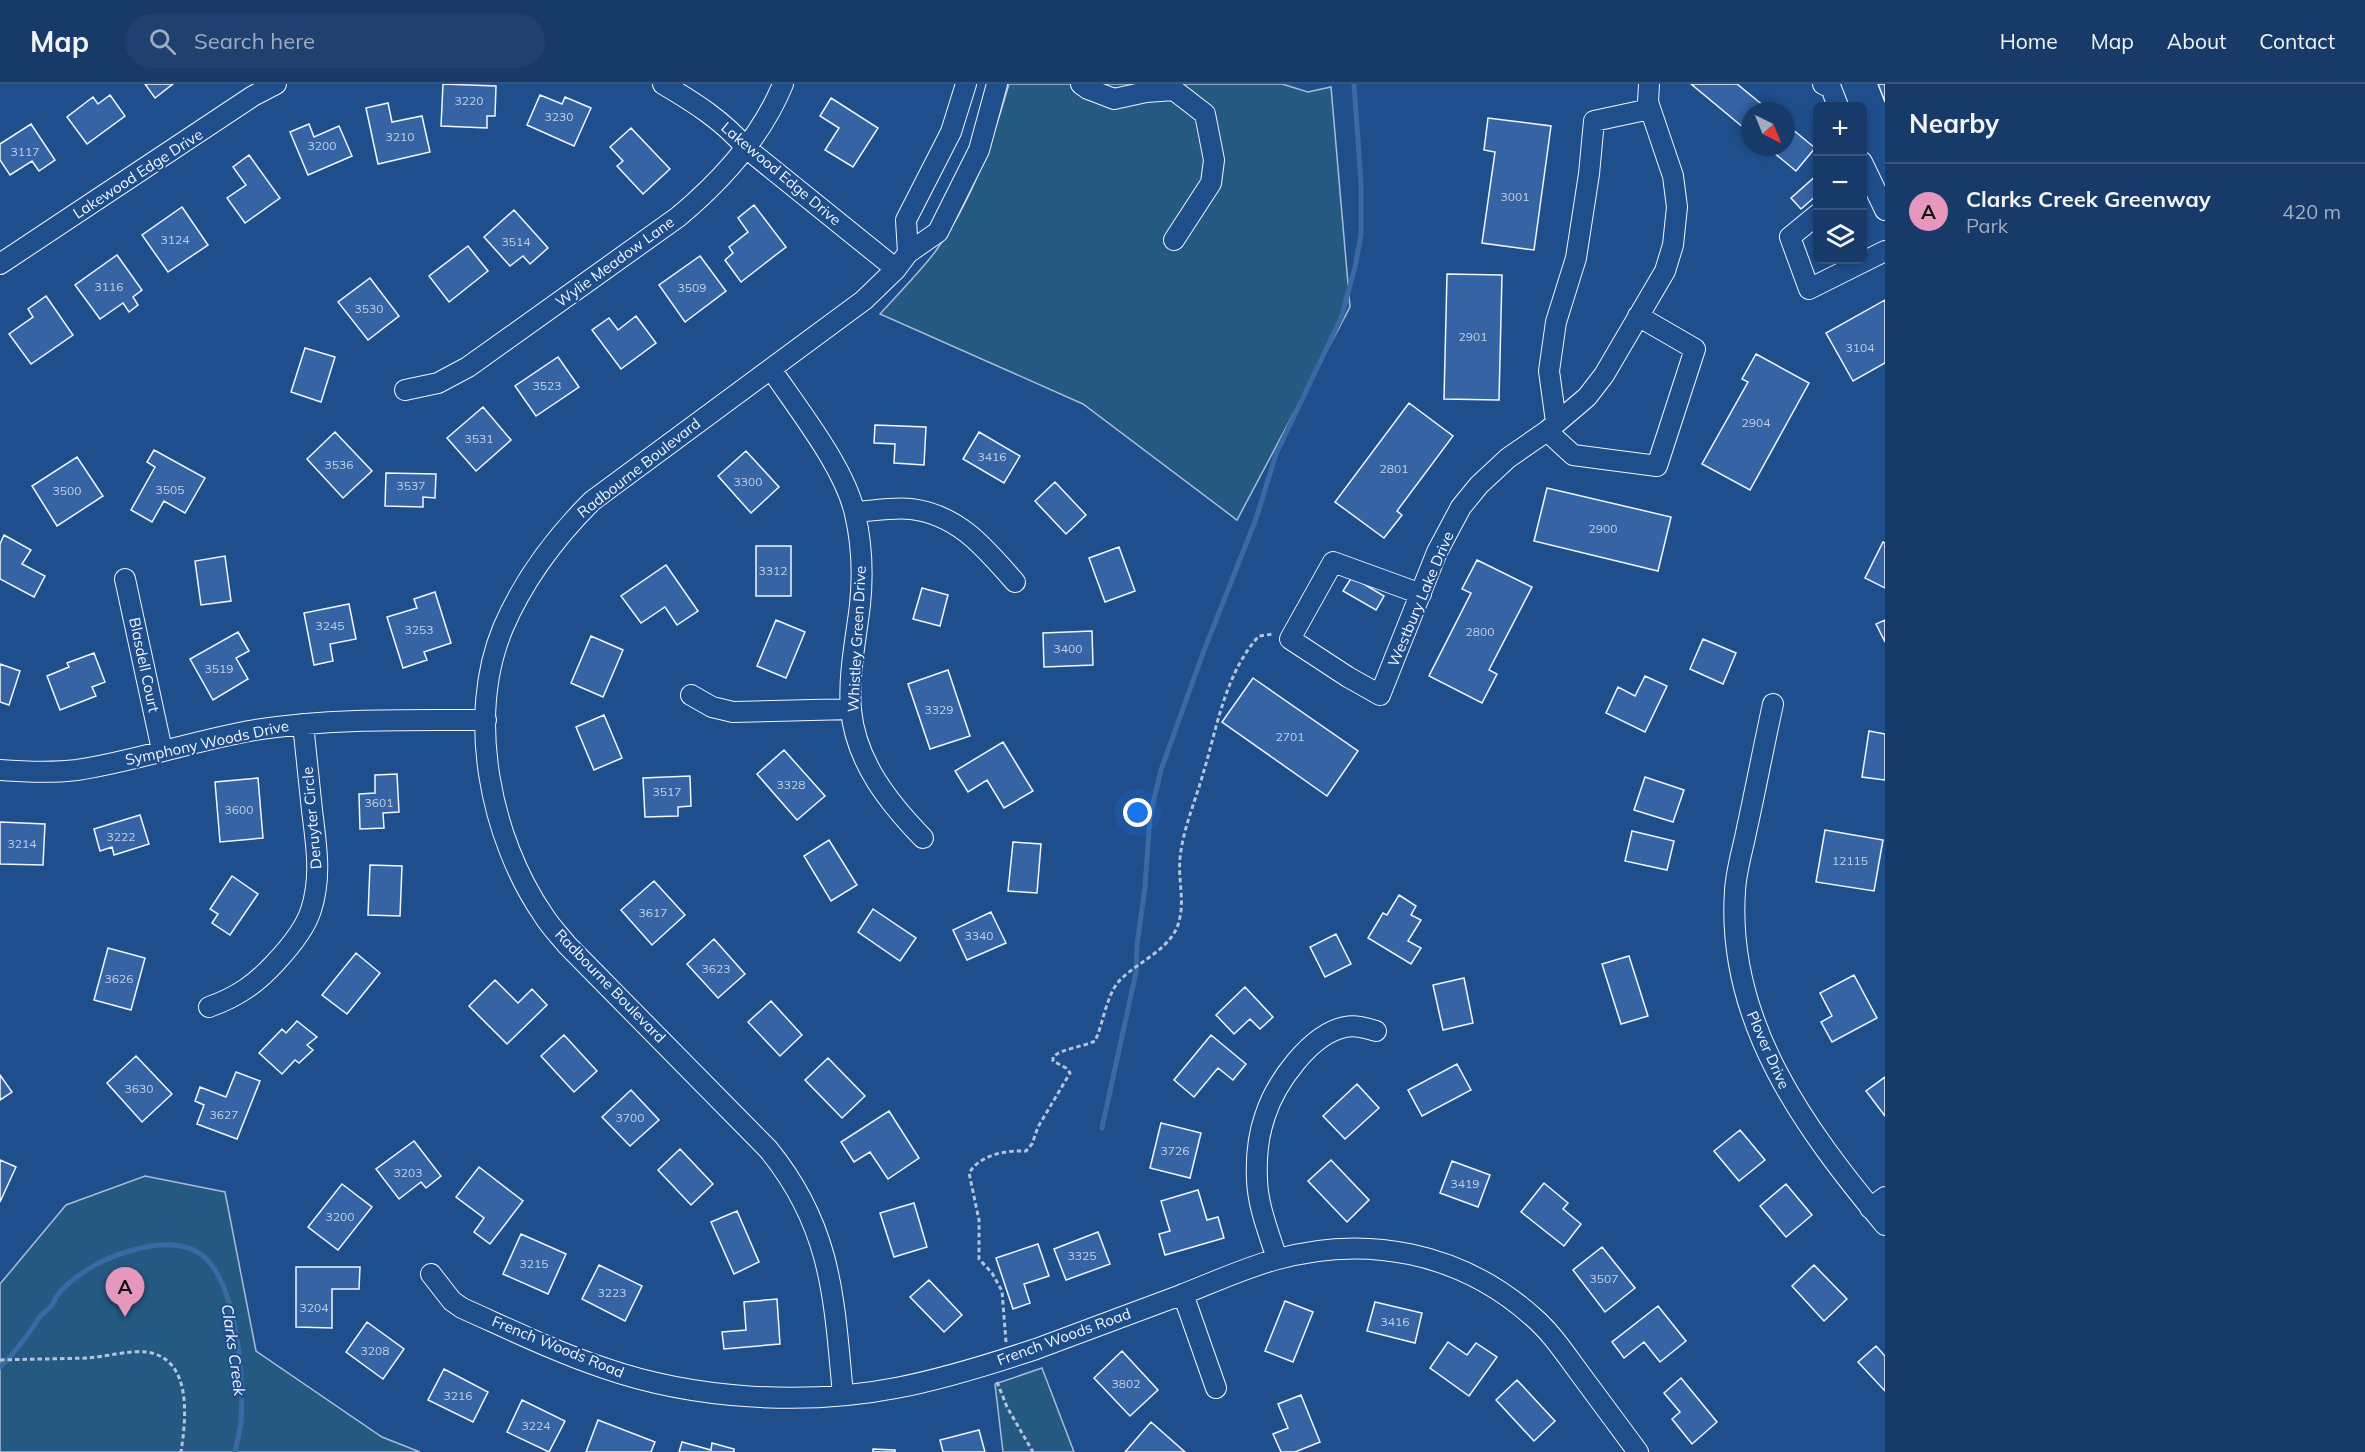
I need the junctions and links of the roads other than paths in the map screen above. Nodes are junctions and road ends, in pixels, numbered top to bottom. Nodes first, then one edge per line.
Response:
1 (276, 84) edge
2 (663, 84) edge
3 (783, 84) edge
4 (966, 84) edge
5 (997, 84) edge
6 (1081, 84) edge
7 (1649, 84) edge
8 (1823, 84) edge
9 (1837, 102) edge
10 (1650, 109) junction
11 (746, 148) junction
12 (1867, 176) edge
13 (1885, 210) edge
14 (1813, 218) edge
15 (1174, 240) dead end
16 (1885, 251) edge
17 (908, 253) junction
18 (1867, 260) edge
19 (0, 264) edge
20 (1859, 264) edge
21 (896, 269) junction
22 (1638, 316) junction
23 (771, 369) junction
24 (405, 390) dead end
25 (1552, 427) junction
26 (855, 512) junction
27 (125, 579) dead end
28 (1015, 582) dead end
29 (1421, 594) junction
30 (691, 695) dead end
31 (1773, 704) dead end
32 (851, 709) junction
33 (486, 720) junction
34 (303, 724) junction
35 (162, 750) junction
36 (0, 770) edge
37 (923, 838) dead end
38 (209, 1007) dead end
39 (1376, 1031) dead end
40 (1878, 1202) edge
41 (1885, 1225) edge
42 (1277, 1260) junction
43 (431, 1274) dead end
44 (1183, 1294) junction
45 (1216, 1388) dead end
46 (843, 1395) junction
47 (1638, 1452) edge

1 - 19 street, Lakewood Edge Drive
2 - 11 street, Lakewood Edge Drive
3 - 11 street, Wylie Meadow Lane
4 - 17 street
5 - 17 street, Radbourne Boulevard
6 - 15 street
7 - 10 street, Westbury Lake Drive
8 - 9 street
10 - 22 street, Westbury Lake Drive
10 - 25 street
11 - 21 street, Lakewood Edge Drive
11 - 24 street, Wylie Meadow Lane
12 - 13 street
14 - 20 street
16 - 18 street
17 - 21 street, Radbourne Boulevard
21 - 23 street, Radbourne Boulevard
22 - 25 street, Westbury Lake Drive
22 - 25 street
23 - 26 street, Whistley Green Drive
23 - 33 street, Radbourne Boulevard
25 - 29 street, Westbury Lake Drive
26 - 28 street
26 - 32 street, Whistley Green Drive
27 - 35 street, Blasdell Court
29 - 29 street, Westbury Lake Drive
30 - 32 street
31 - 40 street, Plover Drive
32 - 37 street, Whistley Green Drive
33 - 34 street, Symphony Woods Drive
33 - 46 street, Radbourne Boulevard
34 - 35 street, Symphony Woods Drive
34 - 38 street, Deruyter Circle
35 - 36 street, Symphony Woods Drive
39 - 42 street
40 - 41 street, Plover Drive
42 - 44 street, French Woods Road
42 - 47 street, French Woods Road
43 - 46 street, French Woods Road
44 - 45 street
44 - 46 street, French Woods Road

